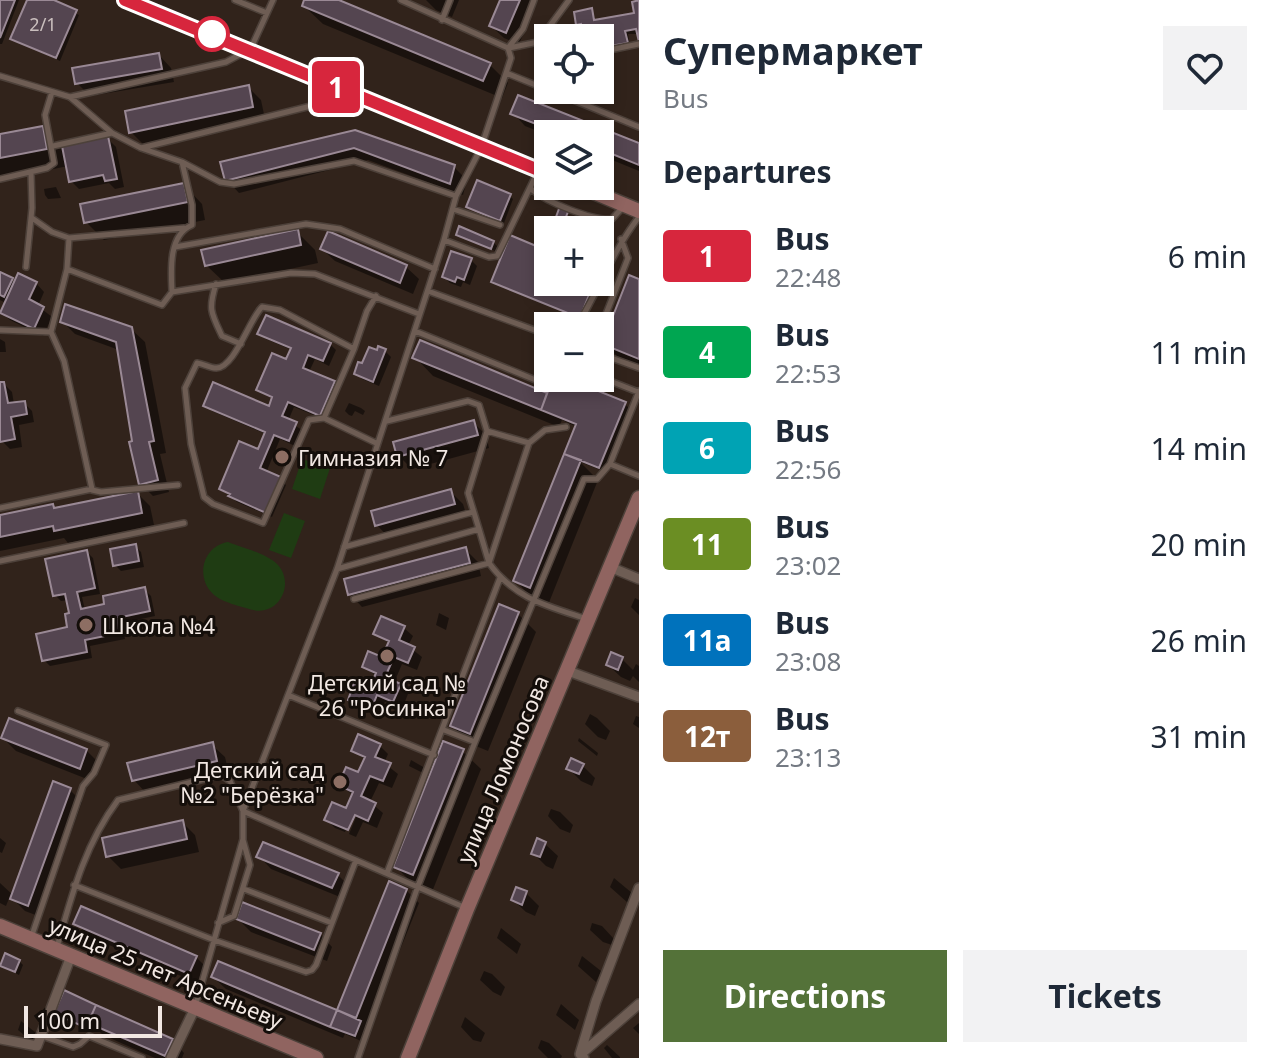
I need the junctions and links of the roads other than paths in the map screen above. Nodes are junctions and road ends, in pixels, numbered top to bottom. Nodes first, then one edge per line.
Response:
1 (125, 0) edge
2 (235, 0) edge
3 (273, 0) edge
4 (401, 0) edge
5 (450, 0) edge
6 (534, 0) edge
7 (569, 0) edge
8 (147, 4) edge
9 (267, 13) junction
10 (442, 20) junction
11 (551, 24) edge
12 (534, 43) edge
13 (639, 44) edge
14 (508, 48) junction
15 (614, 49) edge
16 (250, 50) junction
17 (506, 73) junction
18 (0, 76) edge
19 (534, 84) edge
20 (341, 89) junction
21 (52, 92) junction
22 (70, 97) junction
23 (582, 104) edge
24 (639, 127) edge
25 (112, 133) junction
26 (53, 146) junction
27 (141, 148) junction
28 (481, 148) junction
29 (182, 162) junction
30 (534, 169) edge
31 (31, 172) junction
32 (0, 179) edge
33 (534, 185) edge
34 (531, 189) junction
35 (456, 196) junction
36 (613, 200) edge
37 (632, 208) edge
38 (453, 209) junction
39 (639, 217) edge
40 (32, 218) junction
41 (500, 225) dead end
42 (185, 228) junction
43 (69, 238) junction
44 (621, 239) junction
45 (444, 240) junction
46 (174, 247) junction
47 (26, 267) dead end
48 (67, 269) junction
49 (435, 269) junction
50 (216, 284) junction
51 (428, 291) junction
52 (172, 292) junction
53 (376, 296) junction
54 (419, 314) junction
55 (0, 330) edge
56 (534, 330) edge
57 (415, 331) junction
58 (51, 332) junction
59 (241, 344) junction
60 (354, 349) junction
61 (614, 359) edge
62 (639, 368) edge
63 (534, 379) edge
64 (614, 382) edge
65 (639, 392) edge
66 (324, 418) junction
67 (386, 421) junction
68 (566, 427) dead end
69 (487, 431) junction
70 (376, 443) junction
71 (529, 443) junction
72 (610, 464) junction
73 (639, 476) edge
74 (178, 485) dead end
75 (92, 489) junction
76 (639, 498) edge
77 (0, 508) edge
78 (473, 512) junction
79 (184, 523) dead end
80 (479, 529) junction
81 (344, 547) junction
82 (0, 561) edge
83 (489, 563) junction
84 (610, 567) junction
85 (337, 569) junction
86 (500, 578) junction
87 (639, 579) edge
88 (354, 599) dead end
89 (534, 601) junction
90 (588, 619) junction
91 (568, 671) junction
92 (288, 695) junction
93 (639, 697) edge
94 (18, 711) dead end
95 (444, 730) junction
96 (475, 742) junction
97 (434, 755) junction
98 (243, 811) junction
99 (243, 839) junction
100 (356, 860) junction
101 (387, 873) junction
102 (74, 885) junction
103 (418, 886) junction
104 (639, 888) edge
105 (244, 889) junction
106 (467, 909) junction
107 (218, 923) junction
108 (332, 923) junction
109 (0, 926) edge
110 (31, 938) junction
111 (214, 940) junction
112 (64, 952) junction
113 (639, 1004) edge
114 (195, 1008) junction
115 (41, 1036) junction
116 (0, 1039) edge
117 (298, 1055) edge
118 (580, 1057) edge
119 (142, 1058) edge
120 (171, 1058) edge
121 (316, 1058) edge
122 (358, 1058) edge
123 (408, 1058) edge

1 - 8 main road
2 - 9 lane
3 - 9 lane
4 - 10 lane
5 - 10 lane
6 - 14 lane
7 - 11 lane
8 - 16 main road
9 - 16 lane
10 - 14 lane
12 - 14 lane
13 - 15 lane
14 - 17 lane
16 - 20 main road
16 - 22 lane
17 - 19 lane
17 - 28 lane
18 - 21 lane
20 - 27 lane
20 - 28 main road
21 - 22 lane
21 - 26 lane
22 - 25 lane
23 - 24 lane
25 - 26 lane
25 - 27 lane
26 - 31 lane
27 - 29 lane
28 - 30 main road
28 - 35 lane
29 - 35 lane
29 - 42 lane
31 - 32 lane
31 - 40 lane
33 - 34 lane
34 - 37 lane
34 - 45 lane
35 - 38 lane
36 - 37 main road
38 - 41 lane
38 - 45 lane
39 - 44 lane
40 - 43 lane
40 - 47 lane
42 - 43 lane
42 - 46 lane
43 - 48 lane
44 - 44 lane
45 - 49 lane
46 - 49 lane
46 - 52 lane
48 - 52 lane
48 - 58 lane
49 - 51 lane
50 - 52 lane
50 - 53 lane
50 - 59 lane
51 - 54 lane
51 - 56 lane
53 - 54 lane
53 - 60 lane
54 - 57 lane
55 - 58 lane
57 - 63 lane
57 - 67 lane
58 - 75 lane
59 - 60 lane
59 - 66 lane
60 - 66 lane
61 - 62 lane
64 - 65 lane
65 - 72 lane
66 - 70 lane
67 - 69 lane
67 - 70 lane
68 - 71 lane
69 - 71 lane
69 - 78 lane
70 - 81 lane
71 - 83 lane
72 - 73 lane
72 - 89 lane
74 - 75 lane
75 - 77 lane
76 - 84 main road, улица Ломоносова
78 - 80 lane
78 - 81 lane
79 - 82 lane
80 - 83 lane
80 - 85 lane
81 - 85 lane
83 - 86 lane
83 - 88 lane
84 - 87 street
84 - 90 main road, улица Ломоносова
85 - 92 lane
86 - 89 lane
86 - 95 lane
89 - 90 lane
89 - 96 lane
90 - 91 main road, улица Ломоносова
91 - 93 street
91 - 106 main road, улица Ломоносова
92 - 97 lane
92 - 98 lane
94 - 110 lane
95 - 96 lane
95 - 97 lane
96 - 103 lane
97 - 101 lane
98 - 99 lane
98 - 100 lane
98 - 102 lane
99 - 105 lane
99 - 107 lane
100 - 101 lane
100 - 108 lane
101 - 103 lane
102 - 111 lane
102 - 112 lane
103 - 106 lane
103 - 122 lane
104 - 118 street
105 - 107 lane
105 - 108 lane
106 - 123 main road, улица Ломоносова
107 - 111 lane
108 - 111 lane
109 - 110 main road, улица 25 лет Арсеньеву
109 - 112 main road
110 - 112 main road, улица 25 лет Арсеньеву
111 - 114 lane
112 - 114 main road, улица 25 лет Арсеньеву
112 - 115 street
113 - 118 street
114 - 117 main road, улица 25 лет Арсеньеву
114 - 120 street
115 - 116 street
115 - 119 lane
117 - 121 main road, улица 25 лет Арсеньеву

